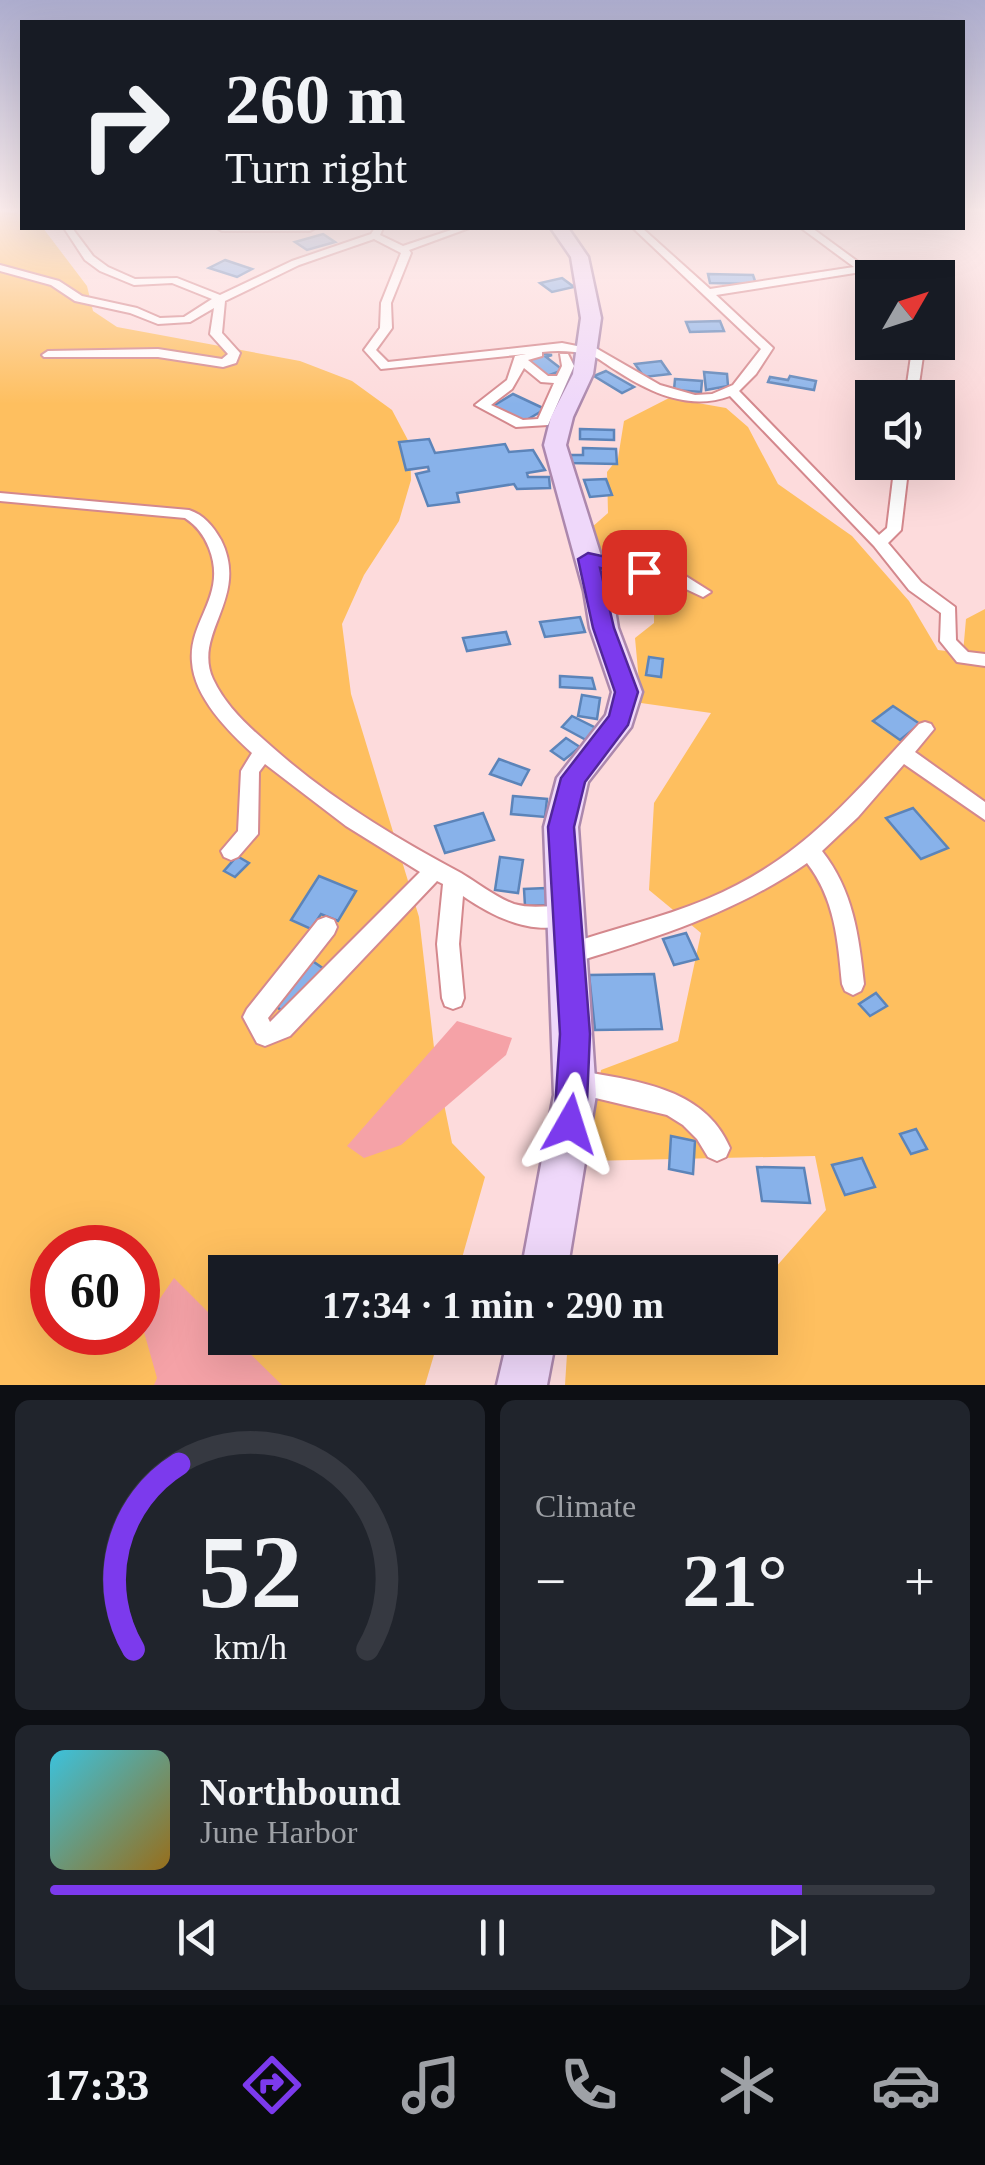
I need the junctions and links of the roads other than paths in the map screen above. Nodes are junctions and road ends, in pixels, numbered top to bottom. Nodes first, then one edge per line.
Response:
1 (28, 276) edge
2 (119, 276) edge
3 (271, 276) edge
4 (398, 276) edge
5 (586, 276) edge
6 (689, 276) edge
7 (816, 276) edge
8 (708, 293) junction
9 (220, 299) junction
10 (579, 352) junction
11 (48, 356) dead end
12 (520, 359) junction
13 (563, 380) junction
14 (732, 391) junction
15 (900, 480) edge
16 (0, 497) edge
17 (879, 543) junction
18 (588, 559) junction
19 (703, 592) dead end
20 (985, 660) edge
21 (925, 729) dead end
22 (264, 750) junction
23 (902, 753) junction
24 (985, 812) edge
25 (809, 850) junction
26 (231, 851) dead end
27 (444, 875) junction
28 (566, 916) junction
29 (326, 927) dead end
30 (569, 954) junction
31 (854, 984) dead end
32 (452, 998) dead end
33 (574, 1082) junction
34 (718, 1148) dead end
35 (547, 1255) edge
36 (528, 1355) edge
37 (522, 1385) edge

1 - 9 street
2 - 9 street
3 - 9 street
4 - 10 street
5 - 10 main road
6 - 8 street
7 - 8 street
8 - 14 street
9 - 11 street
10 - 12 street
10 - 13 street
10 - 14 street
10 - 18 main road
12 - 13 street
12 - 13 street
14 - 17 street
15 - 17 street
16 - 22 street
17 - 20 street
18 - 19 street
18 - 28 main road
21 - 23 street
22 - 26 street
22 - 27 street
23 - 24 street
23 - 25 street
25 - 30 street
25 - 31 street
27 - 28 street
27 - 29 street
27 - 32 street
28 - 30 main road
30 - 33 main road
33 - 34 street
33 - 35 main road
36 - 37 main road

